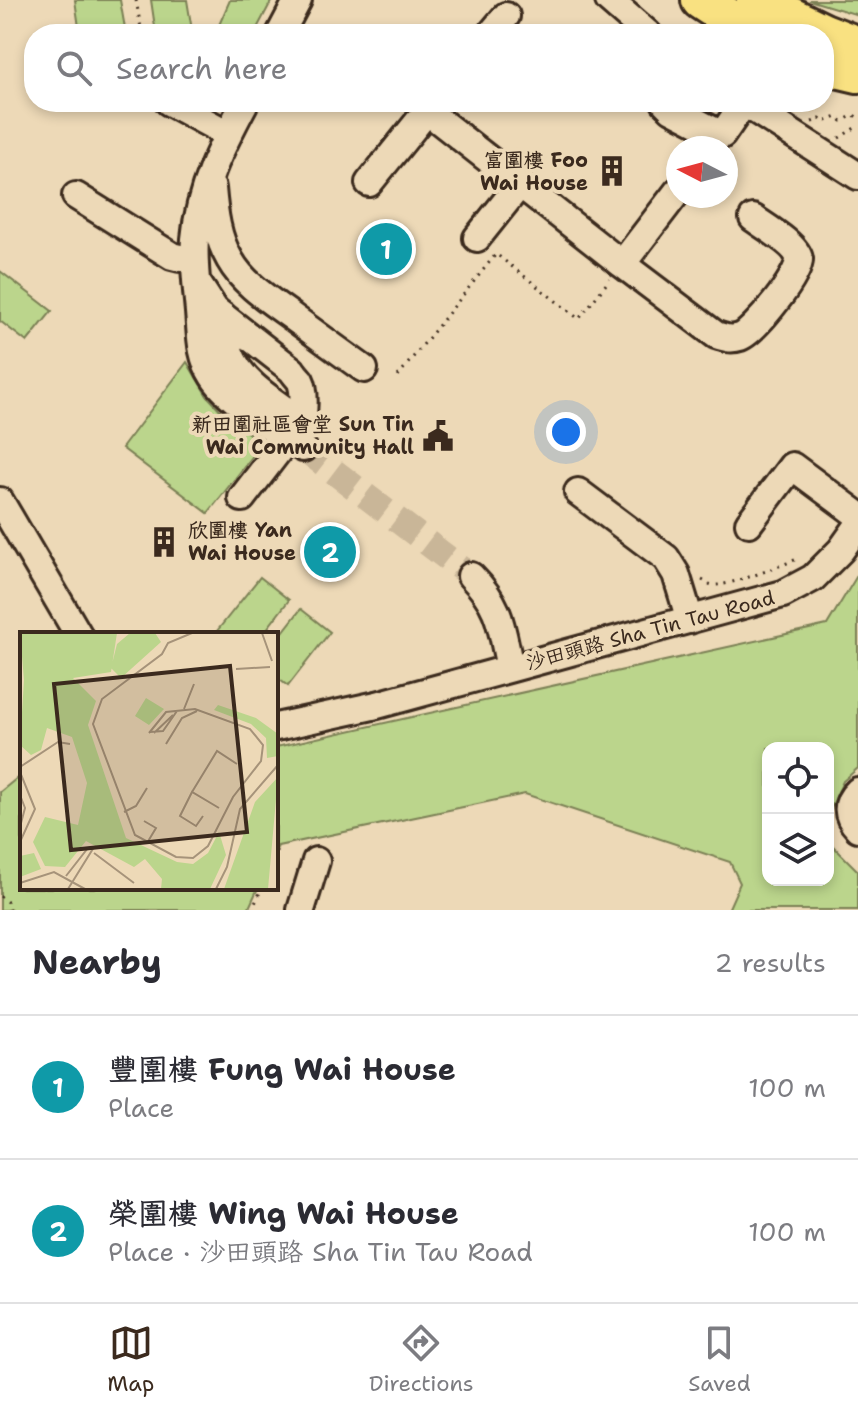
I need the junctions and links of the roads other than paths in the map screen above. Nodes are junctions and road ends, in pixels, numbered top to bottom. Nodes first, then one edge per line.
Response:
1 (298, 0) edge
2 (609, 0) edge
3 (701, 0) edge
4 (756, 0) edge
5 (285, 24) edge
6 (637, 24) edge
7 (738, 24) edge
8 (805, 24) edge
9 (834, 37) edge
10 (858, 46) edge
11 (834, 67) edge
12 (858, 73) edge
13 (834, 77) edge
14 (858, 93) edge
15 (187, 112) edge
16 (234, 112) edge
17 (426, 112) edge
18 (438, 112) edge
19 (676, 112) edge
20 (738, 112) edge
21 (758, 112) edge
22 (217, 128) junction
23 (709, 136) edge
24 (721, 136) edge
25 (211, 172) junction
26 (858, 176) edge
27 (369, 183) dead end
28 (520, 184) junction
29 (76, 196) dead end
30 (666, 207) edge
31 (753, 218) dead end
32 (477, 238) dead end
33 (622, 264) junction
34 (195, 269) junction
35 (364, 369) dead end
36 (299, 431) junction
37 (578, 492) dead end
38 (242, 498) dead end
39 (0, 501) edge
40 (858, 515) edge
41 (749, 523) dead end
42 (858, 526) edge
43 (471, 576) tunnel mouth
44 (690, 620) junction
45 (77, 632) edge
46 (510, 668) junction
47 (278, 727) edge
48 (858, 791) edge
49 (858, 828) edge
50 (316, 861) dead end
51 (301, 910) edge

1 - 5 street
2 - 6 street
3 - 7 highway
4 - 8 highway
9 - 10 highway
11 - 12 highway
13 - 14 street
15 - 22 street
16 - 22 street
17 - 27 street
18 - 28 street
19 - 23 street
20 - 24 street
21 - 26 street
22 - 25 street
25 - 34 street
25 - 35 street
28 - 32 street
28 - 33 street
29 - 34 street
30 - 33 street
31 - 33 street
34 - 36 street
34 - 36 street
36 - 38 street
37 - 44 street
39 - 45 street
40 - 41 street
42 - 44 street, 沙田頭路 Sha Tin Tau Road
43 - 46 street, 沙田頭路 Sha Tin Tau Road
44 - 46 street, 沙田頭路 Sha Tin Tau Road
46 - 47 street, 沙田頭路 Sha Tin Tau Road
48 - 49 street
50 - 51 street

